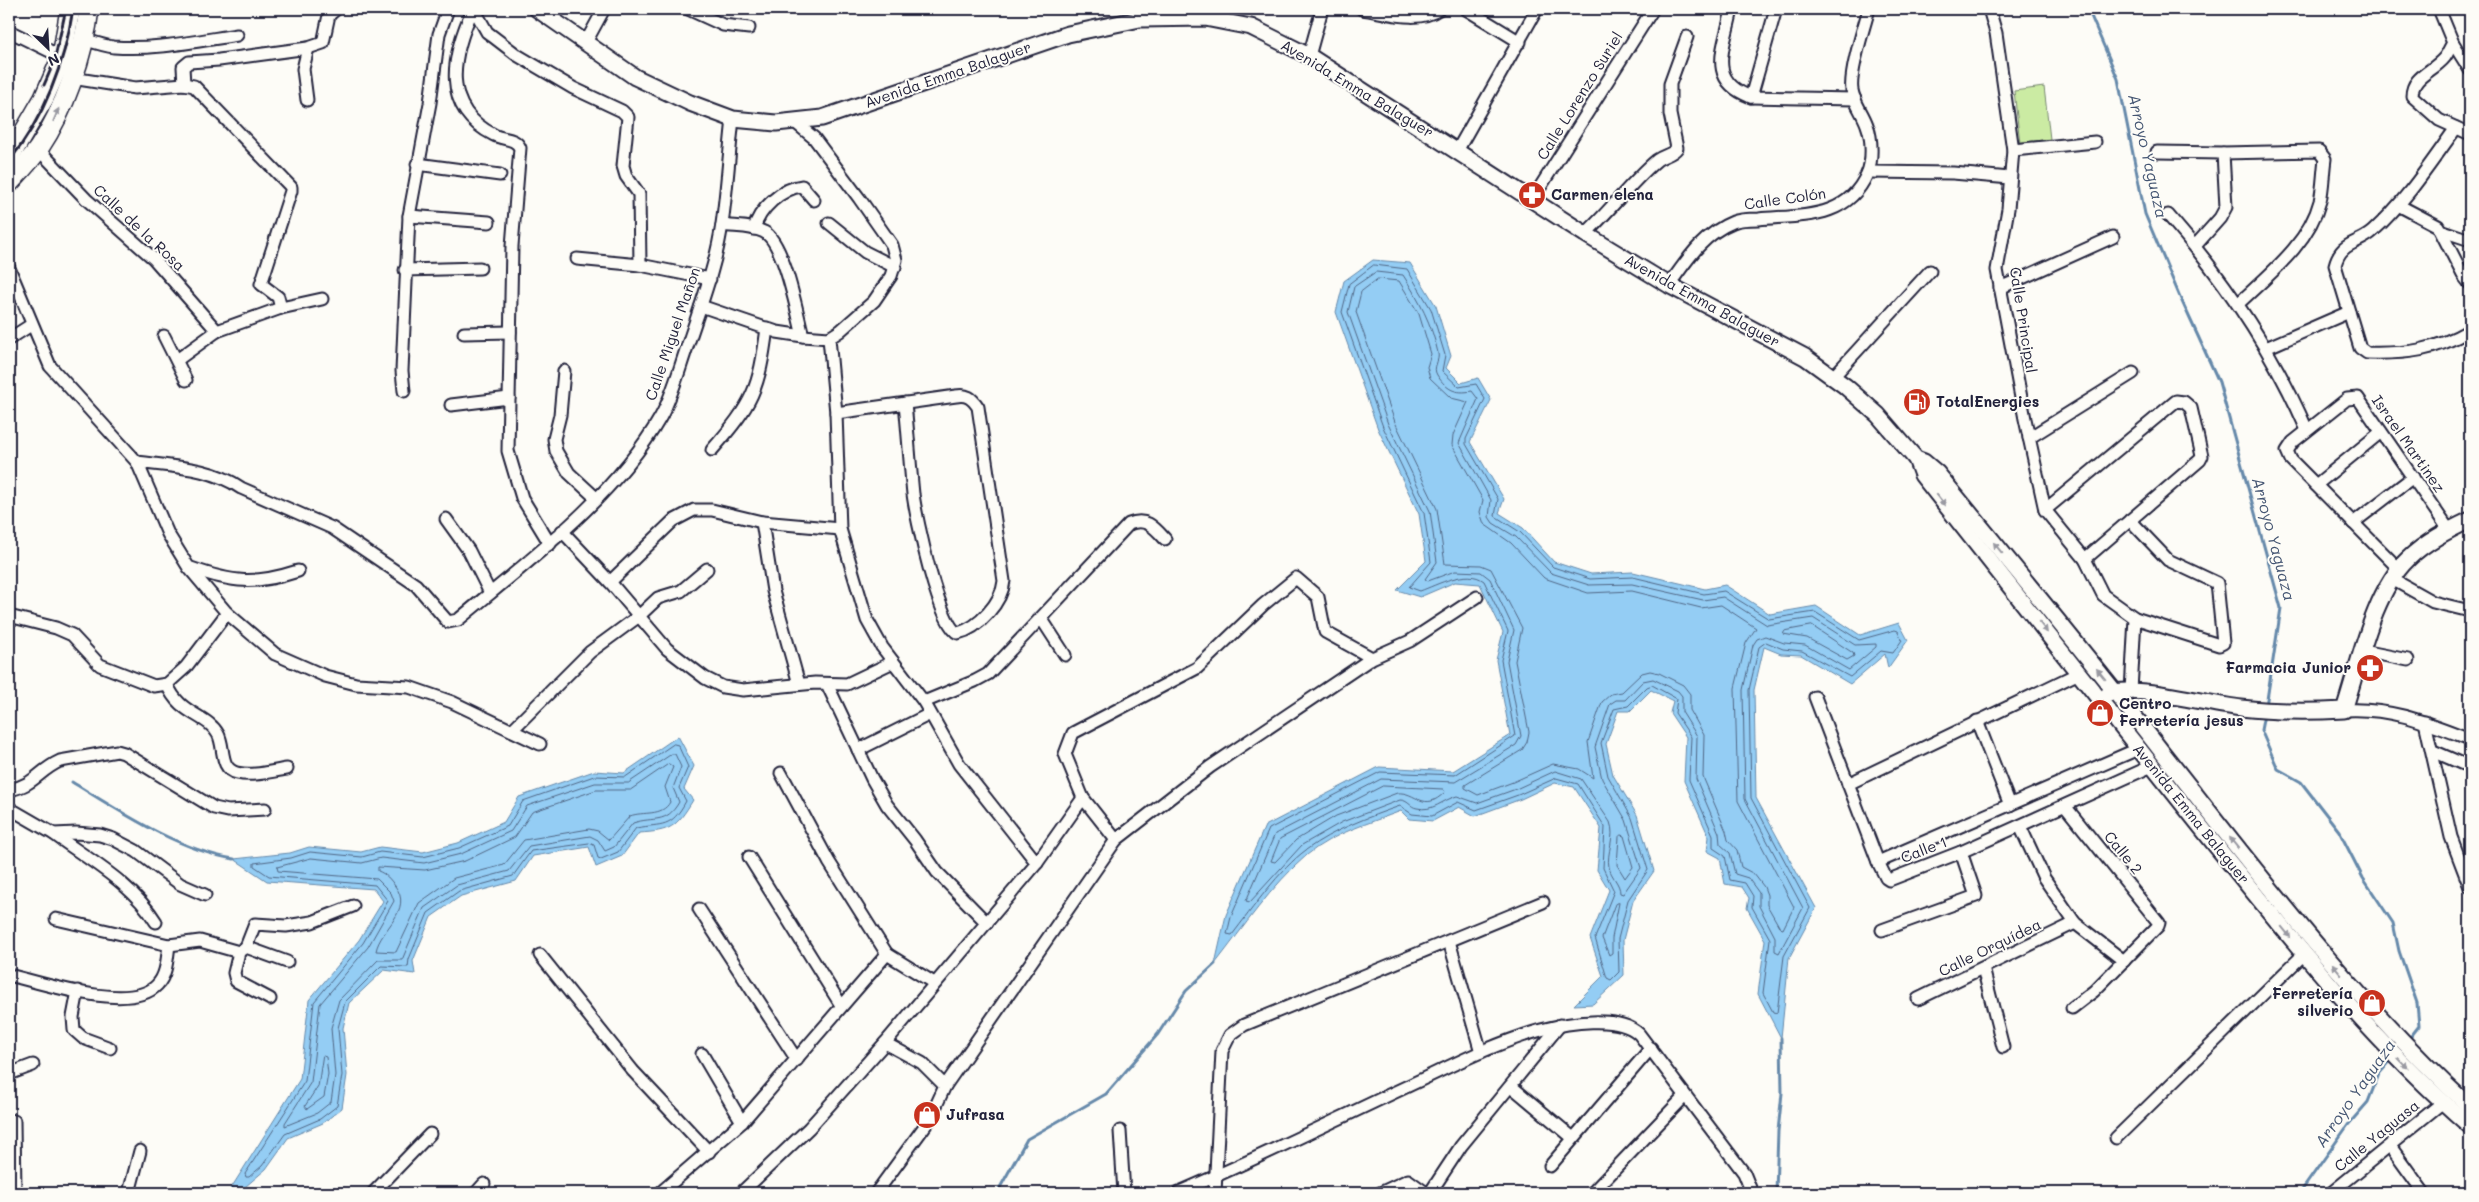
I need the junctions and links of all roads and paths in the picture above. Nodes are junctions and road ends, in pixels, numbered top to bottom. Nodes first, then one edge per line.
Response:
1 (70, 9) edge
2 (89, 9) edge
3 (336, 9) edge
4 (448, 9) edge
5 (474, 9) edge
6 (537, 9) edge
7 (604, 9) edge
8 (1322, 9) edge
9 (1362, 9) edge
10 (1439, 9) edge
11 (1466, 9) edge
12 (1537, 9) edge
13 (1653, 9) edge
14 (1732, 9) edge
15 (1776, 9) edge
16 (1869, 9) edge
17 (1989, 9) edge
18 (2439, 9) edge
19 (692, 10) edge
20 (1136, 14) edge
21 (749, 28) dead end
22 (9, 30) edge
23 (237, 35) dead end
24 (1687, 38) dead end
25 (84, 39) junction
26 (586, 42) junction
27 (1520, 42) junction
28 (2453, 43) junction
29 (308, 48) junction
30 (1309, 56) junction
31 (62, 57) junction
32 (2470, 70) edge
33 (72, 78) junction
34 (184, 84) junction
35 (1751, 97) junction
36 (1855, 99) junction
37 (307, 100) dead end
38 (732, 119) junction
39 (796, 123) junction
40 (2456, 128) junction
41 (2470, 134) edge
42 (2095, 142) dead end
43 (38, 149) junction
44 (2013, 150) junction
45 (1458, 151) junction
46 (2157, 152) dead end
47 (2222, 153) junction
48 (9, 158) edge
49 (417, 164) junction
50 (1868, 172) junction
51 (500, 175) dead end
52 (2010, 178) junction
53 (9, 184) edge
54 (814, 200) dead end
55 (1532, 200) junction
56 (2400, 206) junction
57 (2168, 215) dead end
58 (409, 216) junction
59 (489, 222) dead end
60 (829, 223) dead end
61 (722, 225) junction
62 (754, 229) junction
63 (2442, 231) junction
64 (1585, 234) junction
65 (2113, 237) dead end
66 (2470, 240) edge
67 (2195, 246) junction
68 (577, 258) dead end
69 (640, 265) junction
70 (895, 267) junction
71 (9, 268) edge
72 (480, 268) dead end
73 (405, 270) junction
74 (1930, 271) dead end
75 (710, 279) junction
76 (2470, 284) edge
77 (1669, 285) junction
78 (2000, 288) junction
79 (322, 299) dead end
80 (2238, 304) junction
81 (701, 306) junction
82 (281, 308) junction
83 (2349, 312) junction
84 (31, 325) junction
85 (767, 328) junction
86 (2470, 330) edge
87 (217, 332) junction
88 (510, 332) junction
89 (464, 333) dead end
90 (164, 336) dead end
91 (803, 336) junction
92 (829, 338) junction
93 (9, 339) edge
94 (2266, 348) junction
95 (177, 360) junction
96 (564, 371) dead end
97 (2133, 373) dead end
98 (1834, 377) junction
99 (186, 380) dead end
100 (404, 391) dead end
101 (509, 398) junction
102 (905, 403) junction
103 (451, 405) dead end
104 (836, 413) junction
105 (2307, 430) junction
106 (2381, 432) junction
107 (2029, 438) junction
108 (712, 450) dead end
109 (1916, 459) junction
110 (138, 462) junction
111 (2412, 477) junction
112 (2316, 485) junction
113 (596, 498) junction
114 (2045, 510) junction
115 (446, 519) dead end
116 (2130, 520) junction
117 (2470, 520) edge
118 (762, 522) junction
119 (2353, 523) junction
120 (840, 529) junction
121 (2449, 530) junction
122 (562, 531) junction
123 (1165, 539) dead end
124 (550, 544) junction
125 (2085, 558) junction
126 (189, 568) junction
127 (707, 569) dead end
128 (298, 571) dead end
129 (2395, 574) junction
130 (610, 582) junction
131 (490, 593) junction
132 (1476, 597) dead end
133 (2470, 611) edge
134 (226, 613) junction
135 (9, 616) edge
136 (639, 616) junction
137 (1041, 618) junction
138 (2136, 618) junction
139 (2363, 652) junction
140 (1065, 654) dead end
141 (1372, 658) junction
142 (2408, 660) dead end
143 (893, 662) junction
144 (2079, 673) junction
145 (167, 684) junction
146 (799, 684) junction
147 (827, 684) junction
148 (2116, 691) junction
149 (2131, 691) junction
150 (2098, 696) junction
151 (1815, 697) dead end
152 (924, 702) junction
153 (2344, 710) junction
154 (930, 714) junction
155 (1977, 721) junction
156 (2425, 722) junction
157 (512, 730) junction
158 (2470, 739) edge
159 (540, 744) dead end
160 (2138, 749) junction
161 (858, 750) junction
162 (2433, 751) junction
163 (2152, 766) junction
164 (2470, 767) edge
165 (287, 769) dead end
166 (781, 772) dead end
167 (1848, 784) junction
168 (9, 790) edge
169 (1083, 798) junction
170 (2010, 805) junction
171 (2065, 806) junction
172 (9, 808) edge
173 (265, 809) dead end
174 (2020, 826) junction
175 (54, 834) junction
176 (1116, 840) junction
177 (1961, 852) junction
178 (749, 857) dead end
179 (1878, 862) junction
180 (1037, 863) junction
181 (2470, 886) edge
182 (205, 895) dead end
183 (2270, 901) junction
184 (1543, 902) dead end
185 (353, 906) dead end
186 (699, 909) dead end
187 (56, 919) dead end
188 (156, 922) dead end
189 (987, 923) junction
190 (2075, 923) junction
191 (1882, 930) dead end
192 (1449, 941) junction
193 (169, 945) junction
194 (242, 950) junction
195 (887, 954) junction
196 (2304, 954) junction
197 (540, 955) dead end
198 (2124, 961) junction
199 (287, 962) dead end
200 (1984, 968) junction
201 (9, 975) edge
202 (934, 983) junction
203 (78, 991) junction
204 (270, 999) dead end
205 (1918, 999) dead end
206 (841, 1005) junction
207 (2072, 1008) dead end
208 (2363, 1011) junction
209 (1560, 1025) junction
210 (884, 1043) junction
211 (2004, 1047) dead end
212 (110, 1048) dead end
213 (1651, 1048) junction
214 (1481, 1052) junction
215 (702, 1054) dead end
216 (796, 1060) junction
217 (33, 1065) dead end
218 (9, 1074) edge
219 (2430, 1081) junction
220 (945, 1086) junction
221 (1511, 1086) junction
222 (1686, 1096) junction
223 (2442, 1102) junction
224 (2470, 1107) edge
225 (9, 1120) edge
226 (742, 1122) junction
227 (2470, 1126) edge
228 (1120, 1131) dead end
229 (430, 1134) dead end
230 (1573, 1138) junction
231 (2116, 1138) dead end
232 (2390, 1146) junction
233 (140, 1151) dead end
234 (709, 1152) junction
235 (1550, 1166) dead end
236 (1215, 1177) junction
237 (484, 1184) dead end
238 (16, 1191) dead end
239 (129, 1193) edge
240 (373, 1193) edge
241 (476, 1193) edge
242 (660, 1193) edge
243 (741, 1193) edge
244 (876, 1193) edge
245 (1124, 1193) edge
246 (1177, 1193) edge
247 (1215, 1193) edge
248 (1380, 1193) edge
249 (1426, 1193) edge
250 (1430, 1193) edge
251 (1592, 1193) edge
252 (1746, 1193) edge
253 (2332, 1193) edge
254 (2424, 1193) edge

1 - 31 main road
2 - 25 main road
3 - 29 street
4 - 49 street
5 - 69 street
5 - 88 street
6 - 26 street, Avenida Emma Balaguer
7 - 26 street
8 - 30 street
9 - 10 street
11 - 27 street
12 - 27 street
13 - 55 street, Calle Lorenzo Suriel
14 - 35 street
15 - 35 street
16 - 36 street, Calle Colón
17 - 44 street, Calle Principal
18 - 28 street
19 - 21 street
20 - 30 street, Avenida Emma Balaguer
20 - 39 street, Avenida Emma Balaguer
22 - 31 street
23 - 25 street
24 - 64 street
25 - 33 main road
26 - 38 street, Avenida Emma Balaguer
27 - 45 street
28 - 32 street
28 - 40 street
29 - 34 street
29 - 37 street
30 - 45 street, Avenida Emma Balaguer
31 - 48 main road
33 - 34 street
43 -> 33 main road
34 - 82 street
35 - 36 street
36 - 50 street, Calle Colón
38 - 39 street, Avenida Emma Balaguer
38 - 61 street, Calle Miguel Mañon
39 - 70 street
40 - 41 street
40 - 56 street
42 - 44 street
43 - 53 main road
43 - 87 street, Calle de la Rosa
44 - 52 street, Calle Principal
45 - 55 street, Avenida Emma Balaguer
46 - 47 street
47 - 67 street
47 - 80 street
49 - 51 street
49 - 58 street
50 - 52 street
50 - 77 street, Calle Colón
52 - 78 street, Calle Principal
54 - 62 street
55 - 64 street, Avenida Emma Balaguer
56 - 63 street
56 - 83 street
57 - 67 street
58 - 59 street
58 - 73 street
60 - 70 street
61 - 62 street
61 - 75 street, Calle Miguel Mañon
62 - 91 street
63 - 66 street
63 - 76 street
64 - 77 street, Avenida Emma Balaguer
65 - 78 street
67 - 80 street
68 - 69 street
69 - 75 street
70 - 92 street
71 - 84 street
72 - 73 street
73 - 100 street
74 - 98 street
75 - 81 street, Calle Miguel Mañon
77 - 98 street, Avenida Emma Balaguer
78 - 107 street, Calle Principal
79 - 82 street
80 - 94 street
81 - 85 street
81 - 113 street, Calle Miguel Mañon
82 - 87 street
83 - 86 street
83 - 94 street
84 - 93 street
84 - 110 street
85 - 91 street
85 - 108 street
87 - 95 street
88 - 89 street
88 - 101 street
90 - 95 street
91 - 92 street
92 - 104 street
94 - 105 street
95 - 99 street
96 - 113 street
97 - 107 street
98 - 109 street, Avenida Emma Balaguer
101 - 103 street
101 - 124 street
102 - 102 street
102 - 104 street
104 - 120 street
105 - 106 street, Israel Martinez
105 - 112 street
106 - 111 street, Israel Martinez
106 - 112 street
107 - 114 street, Calle Principal
109 -> 144 street, Avenida Emma Balaguer
148 -> 109 street, Avenida Emma Balaguer
110 - 126 street
110 - 131 street, Calle Miguel Mañon
111 - 119 street
111 - 121 street, Israel Martinez
112 - 119 street
113 - 122 street, Calle Miguel Mañon
114 - 116 street
114 - 125 street, Calle Principal
115 - 131 street
116 - 125 street
116 - 138 street, Calle Principal
117 - 121 street
118 - 120 street
118 - 130 street
118 - 146 street
119 - 129 street
120 - 143 street
121 - 129 street
122 - 124 street, Calle Miguel Mañon
122 - 130 street
123 - 137 street
124 - 131 street, Calle Miguel Mañon
125 - 138 street, Calle Principal
126 - 128 street
126 - 134 street
127 - 136 street
129 - 133 street
129 - 139 street
130 - 136 street
132 - 141 street
134 - 145 street
134 - 157 street
135 - 145 street
136 - 146 street
136 - 157 street
137 - 140 street
137 - 152 street
138 - 149 street
139 - 142 street
139 - 153 street
141 - 169 street
141 - 176 street
143 - 147 street
143 - 152 street
144 - 150 street, Avenida Emma Balaguer
144 - 155 street
145 - 165 street
146 - 147 street
147 - 161 street
148 - 149 street
148 - 150 street
183 -> 148 street, Avenida Emma Balaguer
149 - 153 street
150 - 160 street, Avenida Emma Balaguer
151 - 167 street, Calle 1
152 - 154 street
153 - 156 street
154 - 161 street
154 - 180 street
155 - 167 street
155 - 170 street
156 - 158 street
156 - 162 street
157 - 159 street
160 - 163 street, Avenida Emma Balaguer
160 - 170 street
161 - 189 street
162 - 164 street
162 - 181 street
163 - 171 street, Calle 1
163 - 183 street, Avenida Emma Balaguer
166 - 195 street
167 - 179 street, Calle 1
168 - 173 street
169 - 176 street
169 - 180 street
170 - 179 street
171 - 174 street, Calle 1
171 - 198 street, Calle 2
172 - 175 street
174 - 177 street, Calle 1
174 - 190 street
175 - 182 street
175 - 188 street
176 - 220 street
177 - 179 street, Calle 1
177 - 191 street
178 - 206 street
180 - 189 street
183 -> 196 street, Avenida Emma Balaguer
208 -> 183 street, Avenida Emma Balaguer
184 - 192 street
185 - 194 street
186 - 216 street
187 - 193 street
189 - 202 street
190 - 198 street
190 - 200 street, Calle Orquídea
192 - 214 street
192 - 236 street
193 - 194 street
193 - 203 street
194 - 199 street
194 - 204 street
195 - 202 street
195 - 206 street
196 - 208 street, Avenida Emma Balaguer
196 - 231 street
197 - 234 street
198 - 207 street
200 - 205 street, Calle Orquídea
200 - 211 street
201 - 203 street
202 - 210 street
203 - 212 street
206 - 216 street
208 - 219 street, Avenida Emma Balaguer
209 - 213 street
209 - 214 street
209 - 221 street
210 - 220 street
210 - 243 street
213 - 222 street
213 - 230 street
214 - 236 street
215 - 226 street
216 - 226 street
217 - 218 street
219 - 223 street, Avenida Emma Balaguer
219 - 224 street, Avenida Emma Balaguer
220 - 244 street
221 - 230 street
221 - 250 street
222 - 251 street
222 - 252 street
223 - 227 street, Avenida Emma Balaguer
223 - 232 street, Calle Yaguasa
225 - 238 street
226 - 234 street
228 - 245 street
229 - 240 street
230 - 235 street
232 - 253 street, Calle Yaguasa
232 - 254 street
233 - 239 street
234 - 242 street
236 - 246 street
236 - 247 street
237 - 241 street
248 - 249 street

